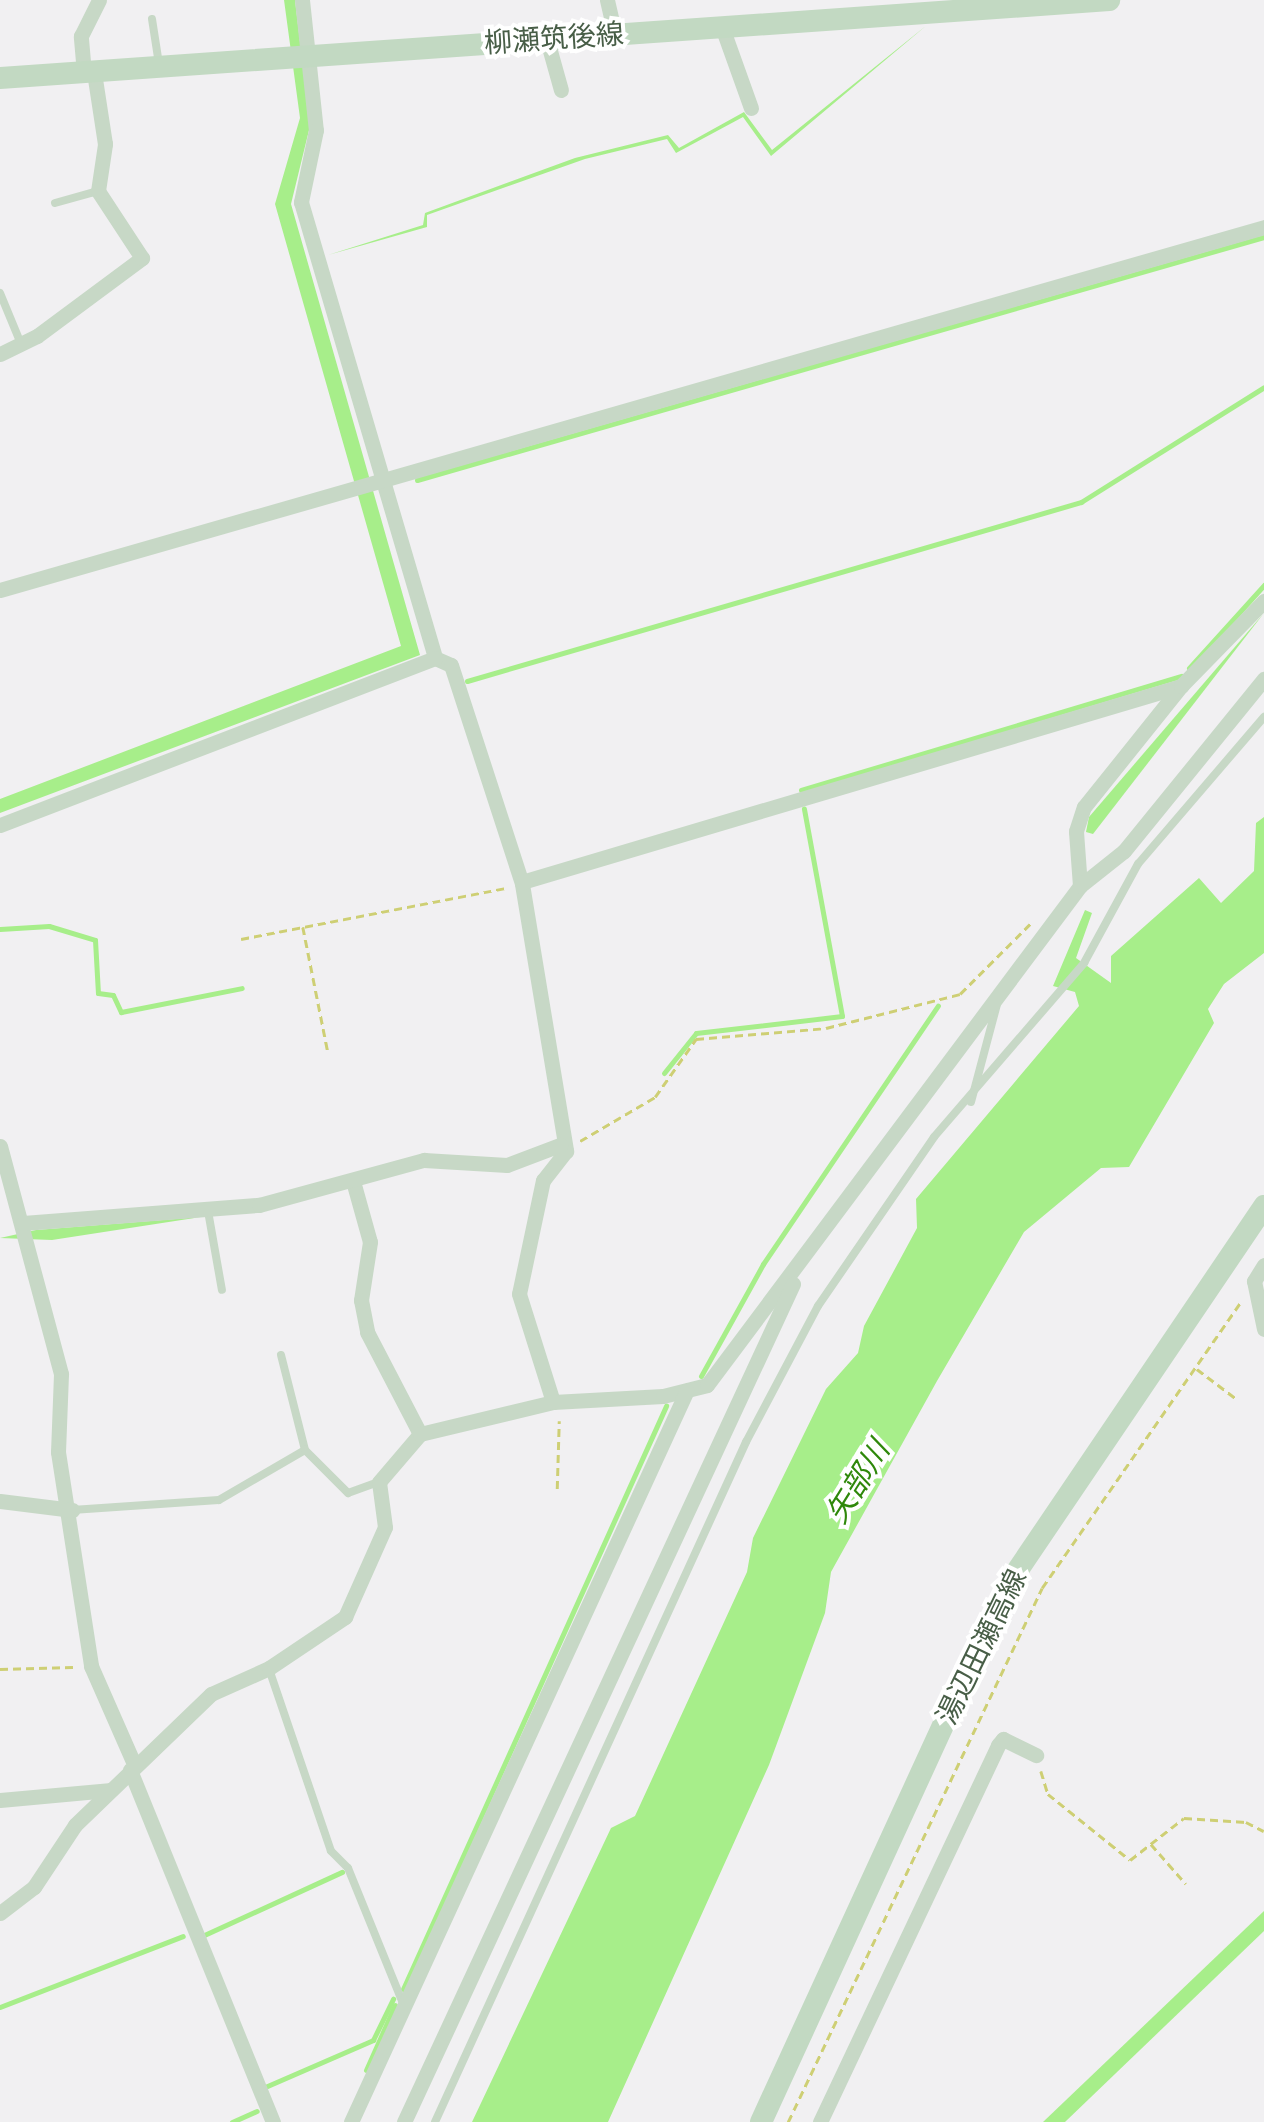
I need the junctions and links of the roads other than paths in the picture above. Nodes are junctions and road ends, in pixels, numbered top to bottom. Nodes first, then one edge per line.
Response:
1 (99, 0) edge
2 (302, 0) edge
3 (606, 0) edge
4 (1108, 0) edge
5 (152, 18) dead end
6 (722, 28) junction
7 (615, 35) junction
8 (548, 40) junction
9 (301, 57) junction
10 (159, 68) junction
11 (89, 73) junction
12 (0, 78) edge
13 (561, 90) dead end
14 (750, 108) dead end
15 (98, 191) junction
16 (55, 203) dead end
17 (1264, 227) edge
18 (0, 293) edge
19 (21, 344) junction
20 (0, 354) edge
21 (377, 481) junction
22 (0, 590) edge
23 (1264, 600) edge
24 (435, 658) junction
25 (1264, 678) edge
26 (1181, 686) junction
27 (1264, 717) edge
28 (0, 825) edge
29 (522, 883) junction
30 (1080, 886) junction
31 (1000, 990) junction
32 (971, 1102) junction
33 (0, 1146) edge
34 (563, 1148) junction
35 (352, 1180) junction
36 (1264, 1206) edge
37 (208, 1208) junction
38 (23, 1224) junction
39 (1264, 1265) edge
40 (798, 1270) junction
41 (222, 1290) dead end
42 (1264, 1328) edge
43 (281, 1355) dead end
44 (687, 1390) junction
45 (555, 1402) junction
46 (420, 1434) junction
47 (305, 1450) junction
48 (379, 1482) junction
49 (0, 1501) edge
50 (72, 1510) junction
51 (269, 1668) junction
52 (1036, 1755) road end
53 (132, 1768) junction
54 (109, 1790) junction
55 (0, 1800) edge
56 (0, 1913) edge
57 (404, 2006) junction
58 (267, 2120) edge
59 (351, 2122) edge
60 (404, 2122) edge
61 (435, 2122) edge
62 (760, 2122) edge
63 (820, 2122) edge

1 - 11 street
2 - 9 street
3 - 7 street
4 - 6 main road, 柳瀬筑後線
5 - 10 lane
6 - 7 main road, 柳瀬筑後線
6 - 14 street
7 - 8 main road, 柳瀬筑後線
8 - 9 main road, 柳瀬筑後線
8 - 13 street
9 - 10 main road, 柳瀬筑後線
9 - 21 street
10 - 11 main road, 柳瀬筑後線
11 - 12 main road, 柳瀬筑後線
11 - 15 street
15 - 16 lane
15 - 19 street
17 - 21 street
18 - 19 lane
19 - 20 street
21 - 22 street
21 - 24 street
23 - 26 street
24 - 28 street
24 - 29 street
25 - 30 street
26 - 29 street
26 - 30 street
27 - 32 lane
29 - 34 street
30 - 31 street
31 - 32 lane
31 - 40 street
32 - 61 lane
33 - 38 street
34 - 35 street
34 - 45 street
35 - 37 street
35 - 46 street
36 - 62 main road, 湯辺田瀬高線
37 - 38 street
37 - 41 lane
38 - 50 street
39 - 42 street
40 - 44 street
40 - 60 street
43 - 47 lane
44 - 45 street
44 - 57 street
45 - 46 street
46 - 48 street
47 - 48 lane
47 - 50 lane
48 - 51 street
49 - 50 street
50 - 53 street
51 - 53 street
51 - 57 lane
52 - 63 street
53 - 54 street
53 - 58 street
54 - 55 street
54 - 56 street
57 - 59 street

